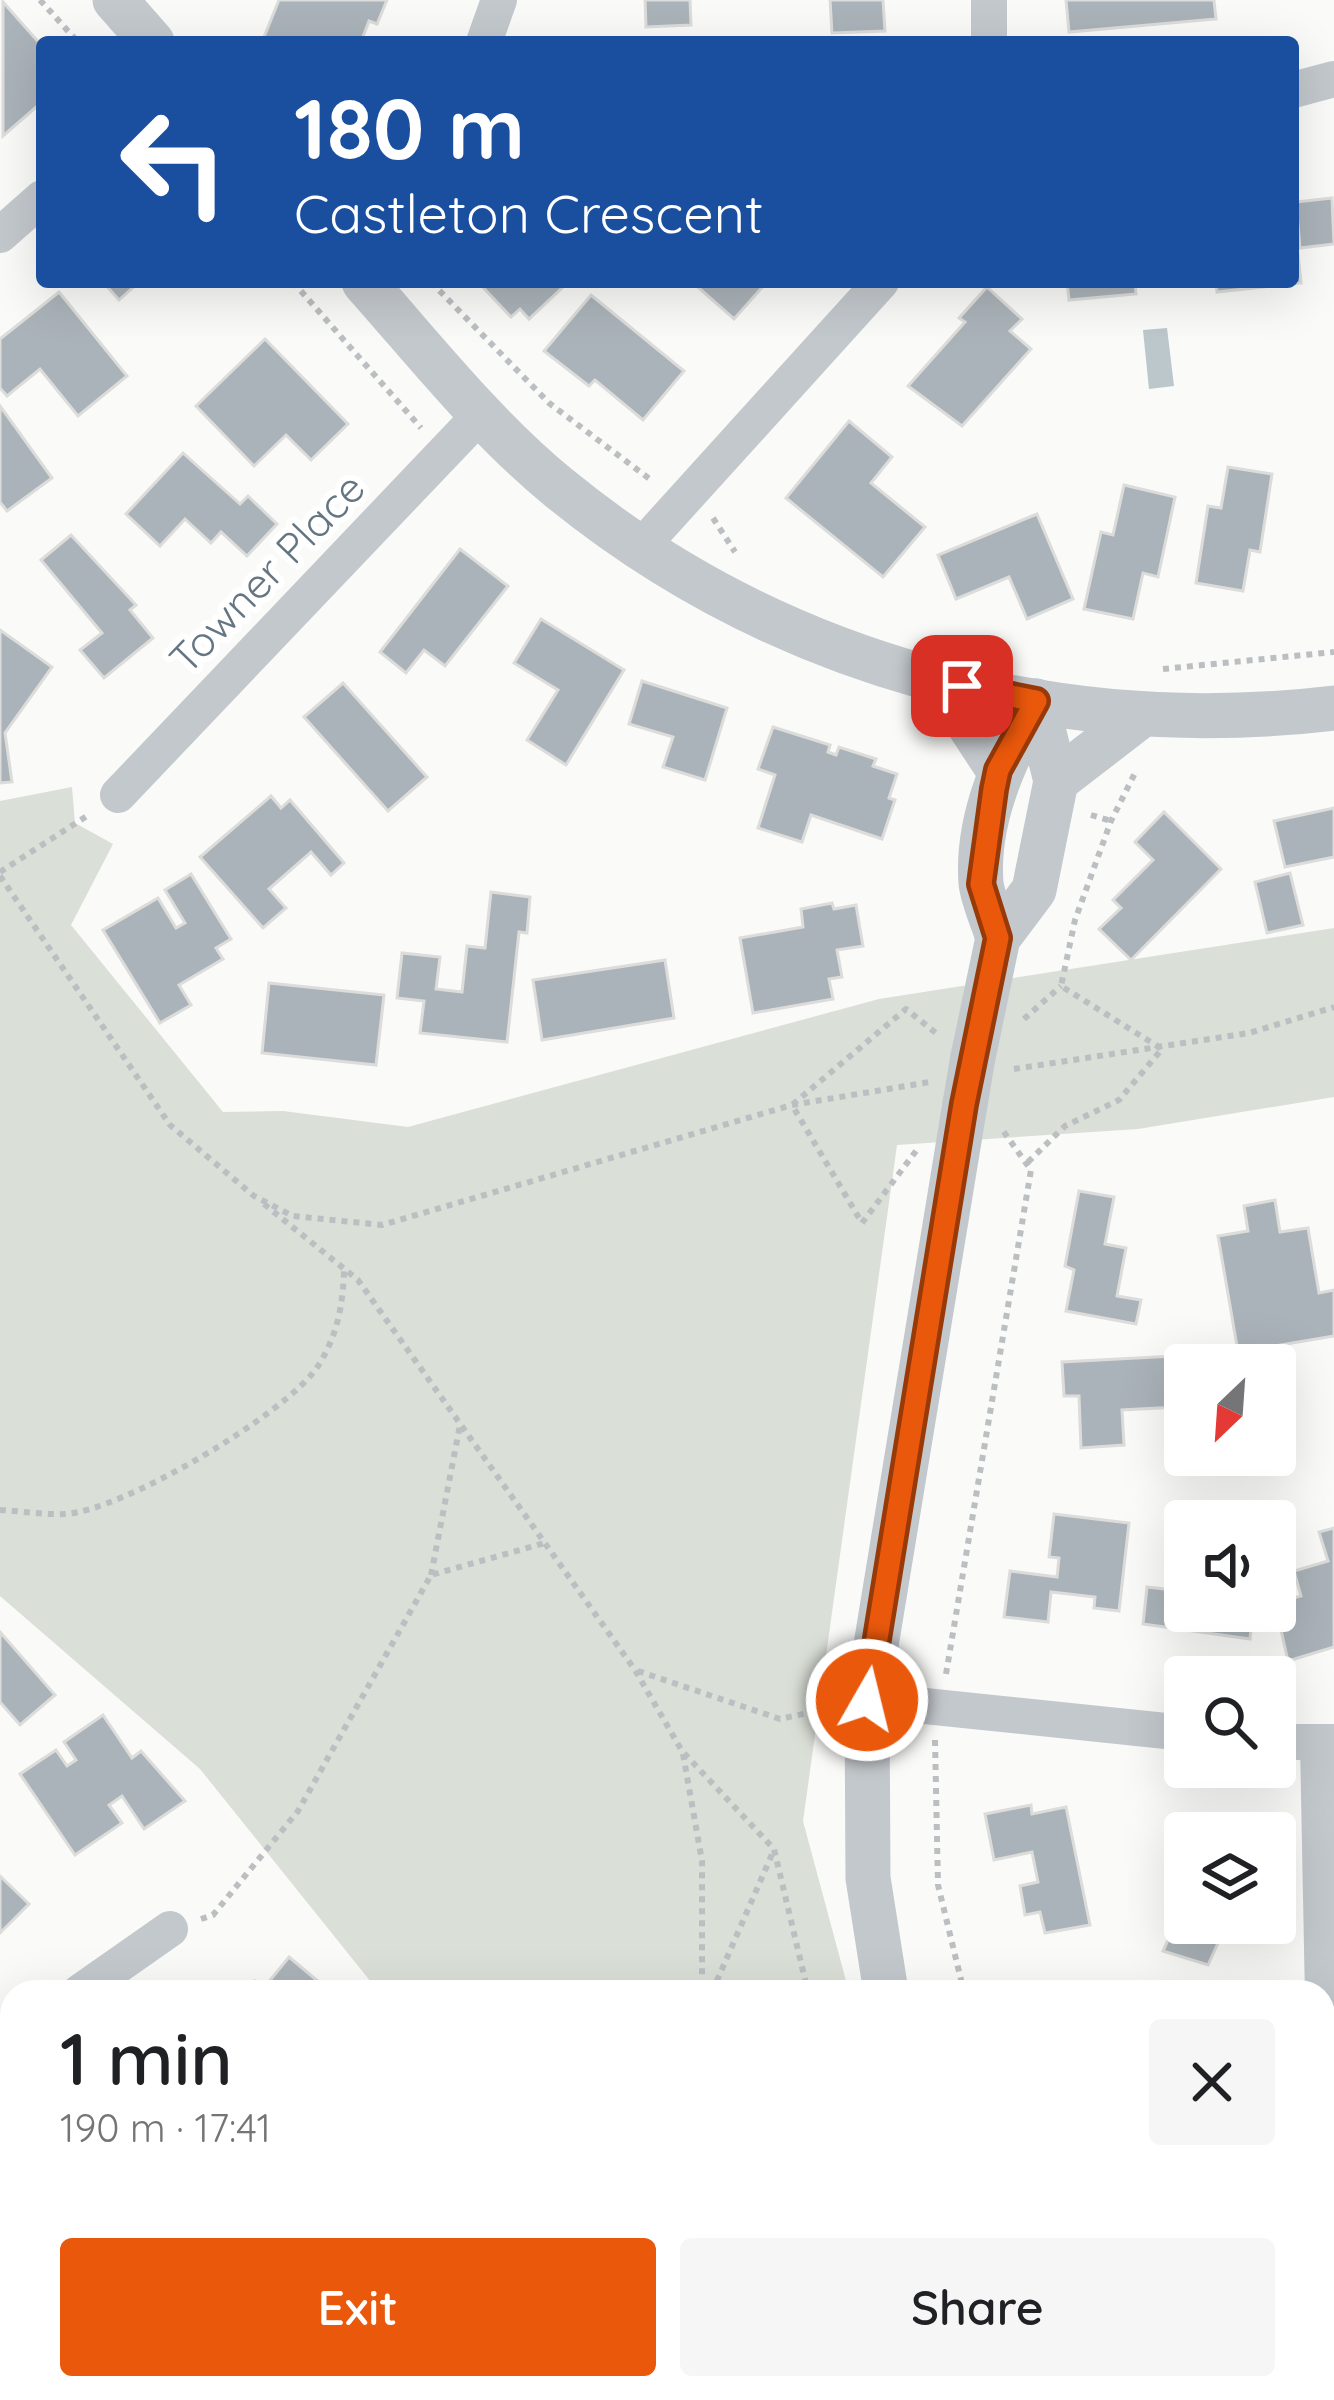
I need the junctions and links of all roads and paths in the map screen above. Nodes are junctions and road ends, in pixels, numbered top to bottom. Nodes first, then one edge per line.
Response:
1 (40, 0) edge
2 (115, 0) edge
3 (500, 0) edge
4 (988, 0) edge
5 (73, 36) edge
6 (147, 36) edge
7 (486, 36) edge
8 (989, 36) edge
9 (1334, 79) edge
10 (1299, 88) edge
11 (36, 203) edge
12 (0, 235) edge
13 (369, 288) edge
14 (437, 288) edge
15 (876, 288) edge
16 (481, 414) junction
17 (684, 500) junction
18 (640, 548) junction
19 (752, 563) dead end
20 (1334, 652) edge
21 (925, 678) junction
22 (1036, 701) junction
23 (1334, 708) edge
24 (1144, 717) junction
25 (998, 770) junction
26 (1056, 781) junction
27 (118, 795) joint
28 (0, 874) edge
29 (998, 938) junction
30 (1061, 986) junction
31 (1334, 1007) edge
32 (1012, 1030) dead end
33 (1162, 1049) junction
34 (974, 1055) junction
35 (964, 1102) junction
36 (792, 1105) junction
37 (917, 1150) dead end
38 (1028, 1162) junction
39 (254, 1196) junction
40 (344, 1268) junction
41 (460, 1424) junction
42 (0, 1510) edge
43 (545, 1543) junction
44 (430, 1575) junction
45 (635, 1670) junction
46 (867, 1700) junction
47 (940, 1707) junction
48 (780, 1719) dead end
49 (1164, 1731) edge
50 (1296, 1742) edge
51 (1326, 1743) edge
52 (682, 1750) junction
53 (774, 1849) junction
54 (170, 1929) joint
55 (97, 1980) edge
56 (702, 1980) edge
57 (717, 1980) edge
58 (805, 1980) edge
59 (884, 1980) edge
60 (961, 1980) edge
61 (1323, 1980) edge

1 - 5 path
2 - 6 street
3 - 7 street
4 - 8 street
9 - 10 street
11 - 12 street
13 - 16 street
14 - 17 path
15 - 17 street
16 - 18 street
16 - 27 street, Towner Place
17 - 18 street
17 - 19 path
18 - 21 street
20 - 24 path
21 - 22 street
21 - 25 street
22 - 24 street
22 - 25 street
22 - 26 street
23 - 24 street
24 - 26 street
24 - 30 path
25 - 29 street
26 - 29 street
27 - 28 path
28 - 39 path
29 - 34 street
30 - 32 path
30 - 33 path
31 - 33 path
33 - 34 path
33 - 38 path
34 - 35 street, bridge
34 - 36 path
35 - 36 path
35 - 38 path
35 - 46 street
36 - 37 path
36 - 39 path
38 - 47 path
39 - 40 path
40 - 41 path
40 - 42 path
41 - 43 path
41 - 44 path
43 - 44 path
43 - 45 path
44 - 54 path
45 - 48 path
45 - 52 path
46 - 47 street
46 - 59 street
47 - 49 street
47 - 60 path
50 - 51 street
51 - 61 street
52 - 53 path
52 - 56 path
53 - 57 path
53 - 58 path
54 - 55 street

